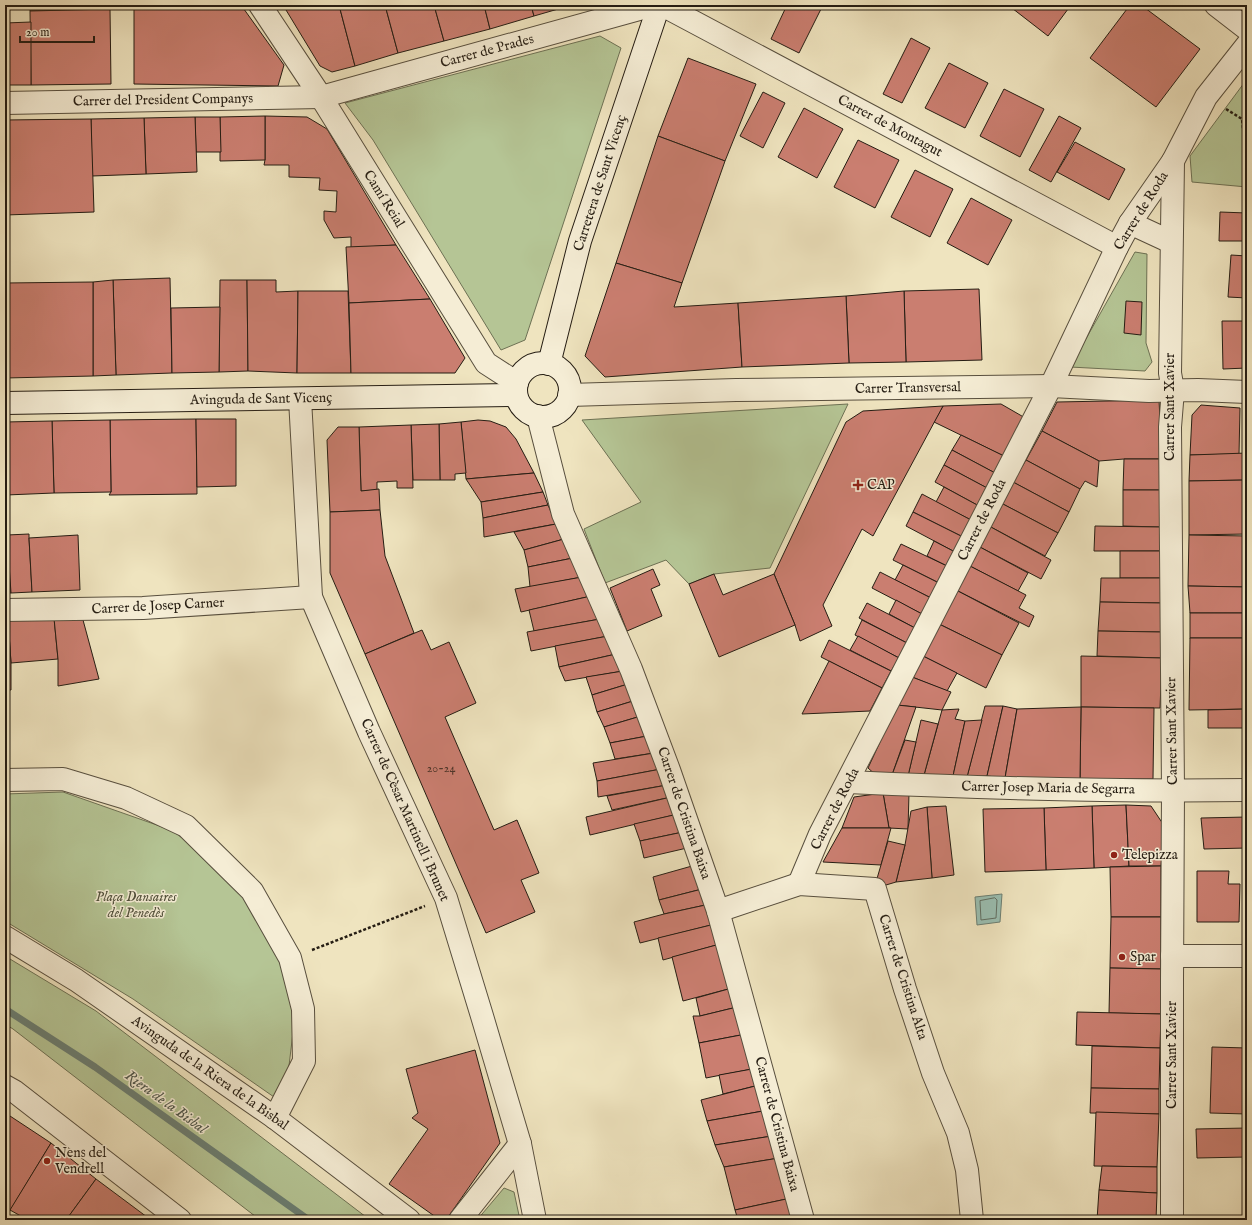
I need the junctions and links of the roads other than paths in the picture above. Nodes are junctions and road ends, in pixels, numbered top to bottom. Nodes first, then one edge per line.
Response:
1 (260, 5) edge
2 (654, 5) edge
3 (659, 5) edge
4 (662, 5) edge
5 (1216, 5) edge
6 (1247, 29) edge
7 (1247, 45) edge
8 (321, 97) junction
9 (5, 103) edge
10 (1173, 161) junction
11 (1130, 223) junction
12 (1171, 242) junction
13 (1117, 247) junction
14 (549, 364) junction
15 (1051, 386) junction
16 (516, 389) junction
17 (1173, 390) junction
18 (1247, 392) edge
19 (569, 395) junction
20 (300, 399) junction
21 (5, 403) edge
22 (538, 416) junction
23 (311, 596) junction
24 (5, 610) edge
25 (5, 780) edge
26 (848, 782) junction
27 (1247, 790) edge
28 (1173, 791) junction
29 (799, 884) junction
30 (718, 911) junction
31 (5, 937) edge
32 (1172, 956) junction
33 (1247, 956) edge
34 (8, 1094) edge
35 (275, 1118) junction
36 (520, 1144) junction
37 (180, 1220) edge
38 (408, 1220) edge
39 (460, 1220) edge
40 (535, 1220) edge
41 (803, 1220) edge
42 (972, 1220) edge
43 (1172, 1220) edge

1 - 8 street, Camí Reial
2 - 8 street, Carrer de Prades
3 - 14 street, Carretera de Sant Vicenç
4 - 13 street, Carrer de Montagut
5 - 6 street
7 - 10 street, Carrer Sant Xavier
8 - 9 street, Carrer del President Companys
8 - 16 street, Camí Reial
10 - 11 street, Carrer de Roda
10 - 12 street, Carrer Sant Xavier
11 - 12 street
11 - 13 street, Carrer de Roda
12 - 17 street, Carrer Sant Xavier
13 - 15 street, Carrer de Roda
14 - 16 street
14 - 19 street
15 - 17 street, Carrer Transversal
15 - 19 street, Carrer Transversal
15 - 26 street, Carrer de Roda
16 - 20 street, Avinguda de Sant Vicenç
16 - 22 street
17 - 18 street, Carrer Transversal
17 - 28 street, Carrer Sant Xavier
19 - 22 street
20 - 21 street, Avinguda de Sant Vicenç
20 - 23 street, Carrer de Cèsar Martinell i Brunet
22 - 30 street, Carrer de Cristina Baixa
23 - 24 street, Carrer de Josep Carner
23 - 36 street, Carrer de Cèsar Martinell i Brunet
25 - 35 street
26 - 28 street, Carrer Josep Maria de Segarra
26 - 29 street, Carrer de Roda
27 - 28 street, Carrer Josep Maria de Segarra
28 - 32 street, Carrer Sant Xavier
29 - 30 street, Carrer de Cristina Alta
29 - 42 street, Carrer de Cristina Alta
30 - 41 street, Carrer de Cristina Baixa
31 - 35 street, Avinguda de la Riera de la Bisbal
32 - 33 street
32 - 43 street, Carrer Sant Xavier
34 - 37 street
35 - 38 street, Avinguda de la Riera de la Bisbal
36 - 39 street
36 - 40 street, Carrer de Cèsar Martinell i Brunet

